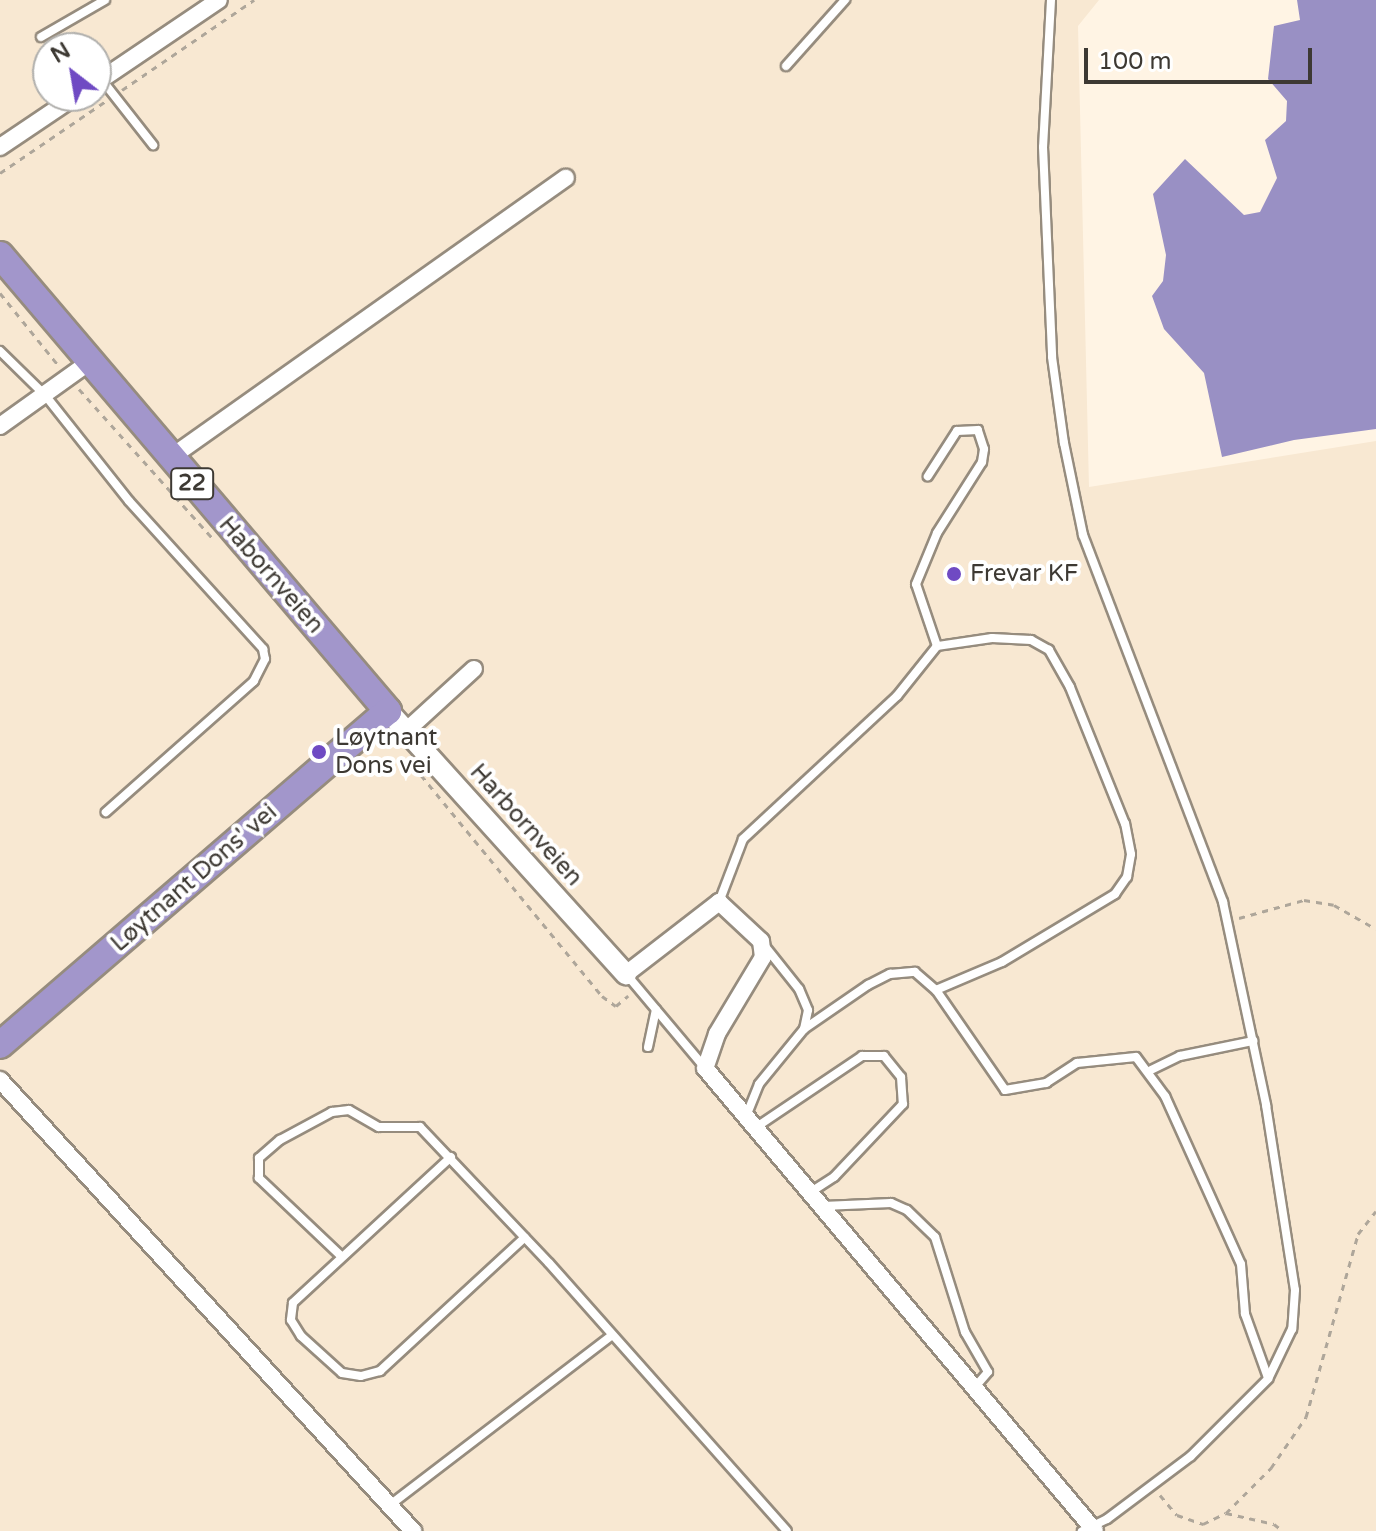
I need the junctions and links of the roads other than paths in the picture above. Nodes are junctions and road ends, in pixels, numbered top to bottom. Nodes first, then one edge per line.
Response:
1 (105, 0) edge
2 (219, 0) edge
3 (845, 0) edge
4 (1051, 0) edge
5 (50, 32) edge
6 (786, 66) dead end
7 (112, 72) edge
8 (112, 94) edge
9 (52, 112) edge
10 (153, 145) dead end
11 (0, 147) edge
12 (566, 178) dead end
13 (0, 255) edge
14 (0, 351) edge
15 (79, 370) junction
16 (45, 395) junction
17 (0, 426) edge
18 (170, 458) junction
19 (928, 476) dead end
20 (937, 646) junction
21 (474, 669) dead end
22 (388, 711) junction
23 (406, 731) junction
24 (106, 812) dead end
25 (719, 902) junction
26 (761, 941) junction
27 (632, 981) junction
28 (936, 990) junction
29 (656, 1010) junction
30 (804, 1029) junction
31 (1253, 1041) junction
32 (0, 1045) edge
33 (648, 1047) dead end
34 (705, 1068) junction
35 (1151, 1070) junction
36 (0, 1080) edge
37 (751, 1121) junction
38 (451, 1157) junction
39 (817, 1199) junction
40 (525, 1237) junction
41 (340, 1255) junction
42 (611, 1336) junction
43 (1268, 1379) junction
44 (974, 1388) junction
45 (390, 1505) junction
46 (1088, 1529) edge
47 (413, 1531) edge
48 (787, 1531) edge

1 - 5 lane
2 - 7 street
3 - 6 lane
4 - 31 lane
8 - 10 lane
9 - 11 street
12 - 18 street
13 - 15 highway, Habornveien / 22
14 - 16 lane
15 - 16 street
15 - 18 highway, Habornveien / 22
16 - 17 street
16 - 24 lane
18 - 22 highway, Habornveien / 22
19 - 20 lane
20 - 25 lane
20 - 28 lane
21 - 23 street
22 - 23 street, Harbornveien
22 - 32 highway, Løytnant Dons' vei
23 - 27 street, Harbornveien
25 - 26 street
25 - 27 street
26 - 30 lane
26 - 34 street
27 - 29 lane
28 - 30 lane
28 - 35 lane
29 - 33 lane
29 - 34 lane
30 - 37 lane
31 - 35 lane
31 - 43 lane
34 - 37 street
35 - 43 lane
36 - 45 street
37 - 39 street
37 - 39 lane
38 - 40 lane
38 - 41 lane
38 - 41 lane
39 - 44 street
39 - 44 lane
40 - 41 lane
40 - 42 lane
42 - 45 lane
42 - 48 lane
43 - 46 lane
44 - 46 street
45 - 47 street

